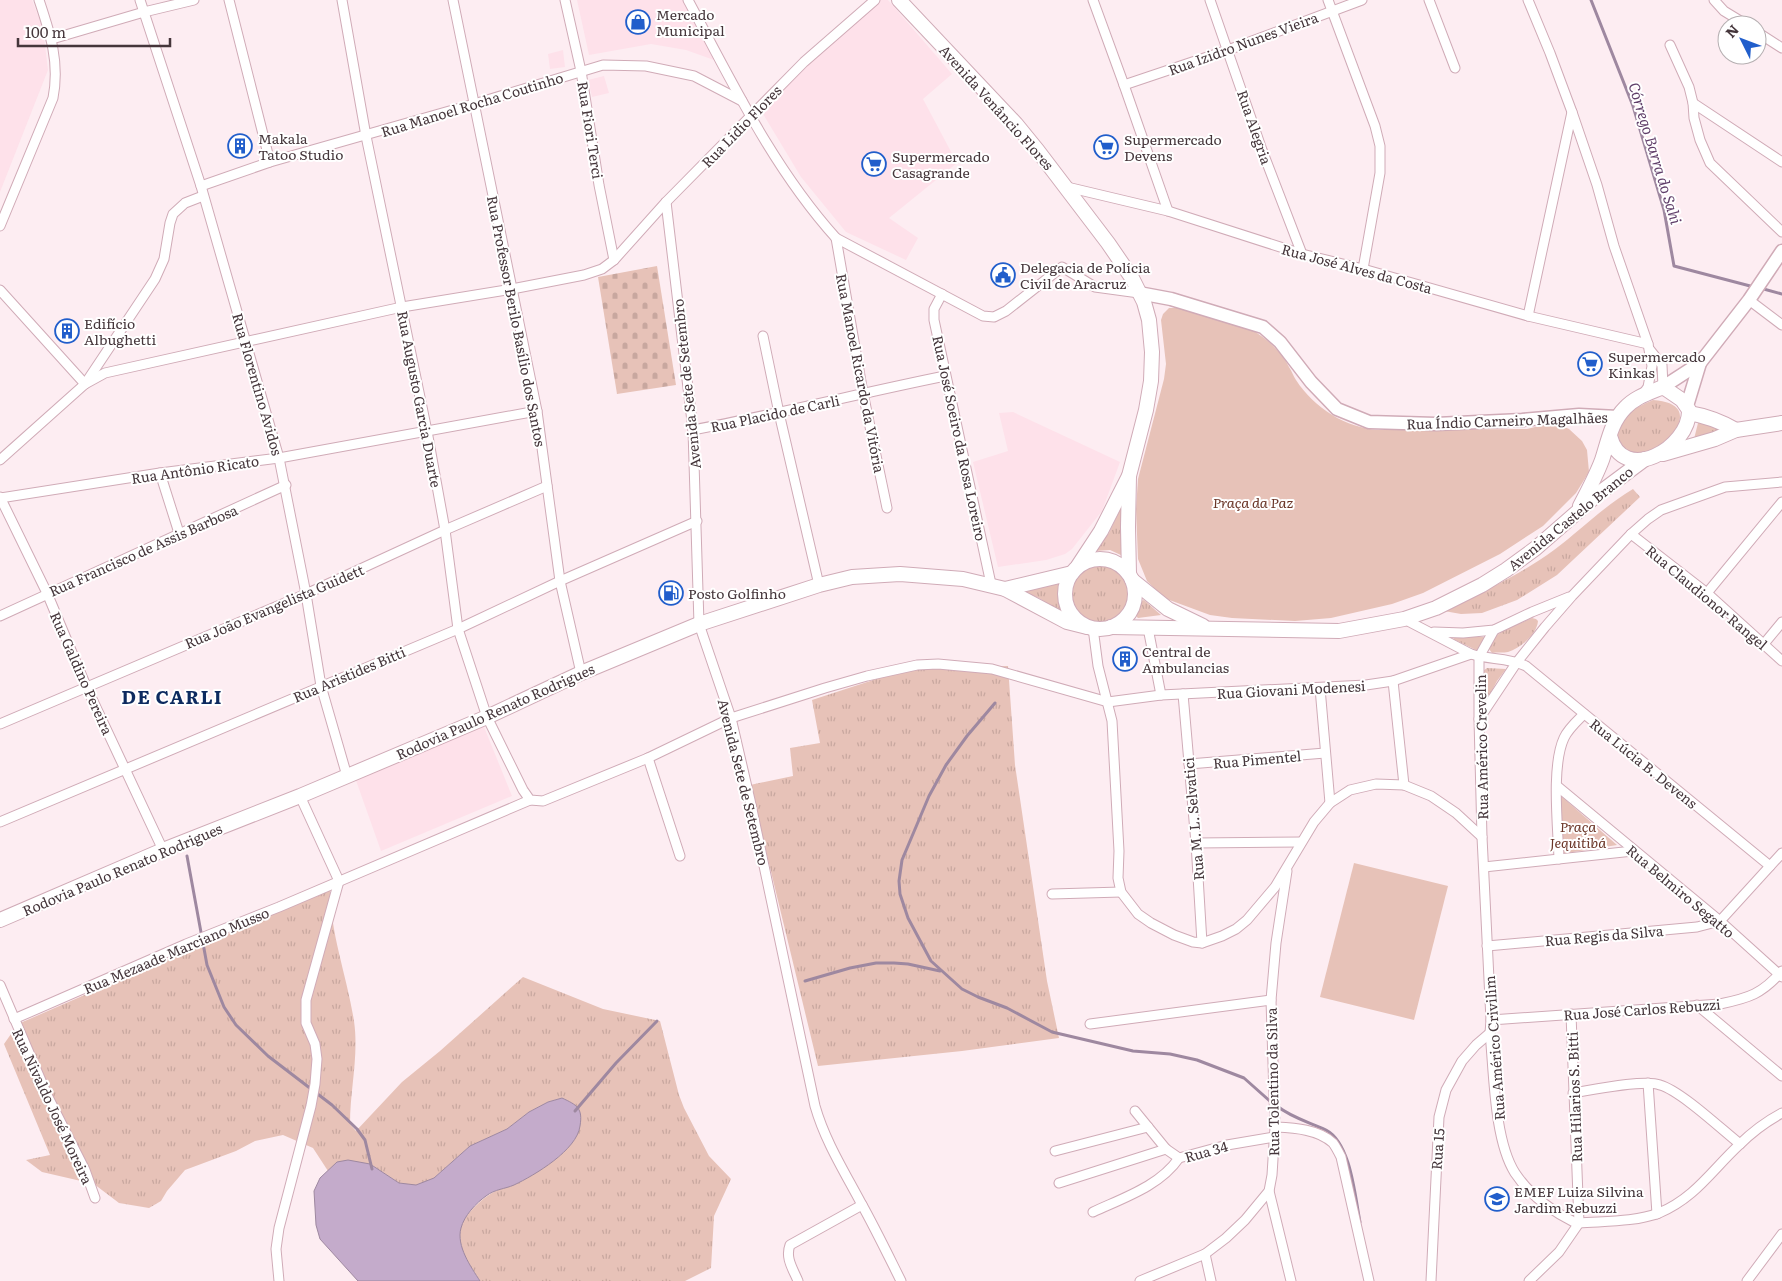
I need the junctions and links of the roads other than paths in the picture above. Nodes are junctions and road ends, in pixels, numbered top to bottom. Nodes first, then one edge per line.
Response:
1 (39, 0) edge
2 (140, 0) edge
3 (194, 0) edge
4 (229, 0) edge
5 (342, 0) edge
6 (452, 0) edge
7 (565, 0) edge
8 (688, 0) edge
9 (875, 0) edge
10 (899, 0) edge
11 (1093, 0) edge
12 (1210, 0) edge
13 (1328, 0) edge
14 (1362, 0) edge
15 (1429, 0) edge
16 (1528, 0) edge
17 (1714, 0) edge
18 (1332, 11) junction
19 (144, 12) junction
20 (1731, 15) edge
21 (1767, 38) edge
22 (52, 39) junction
23 (1670, 45) dead end
24 (1782, 48) edge
25 (1228, 50) junction
26 (1455, 68) dead end
27 (581, 71) junction
28 (1124, 85) junction
29 (742, 100) junction
30 (1694, 103) junction
31 (474, 104) junction
32 (1572, 112) junction
33 (750, 115) junction
34 (366, 136) junction
35 (270, 162) junction
36 (1782, 162) edge
37 (201, 186) junction
38 (1067, 187) junction
39 (203, 196) junction
40 (666, 202) junction
41 (1168, 212) junction
42 (0, 226) edge
43 (1782, 232) edge
44 (836, 238) junction
45 (1782, 251) edge
46 (1302, 254) junction
47 (614, 260) junction
48 (1363, 269) junction
49 (512, 289) junction
50 (0, 290) edge
51 (1139, 293) junction
52 (942, 294) junction
53 (1749, 300) junction
54 (402, 306) junction
55 (1528, 316) junction
56 (1780, 320) edge
57 (763, 336) dead end
58 (247, 343) junction
59 (1649, 347) junction
60 (1700, 363) junction
61 (945, 376) junction
62 (85, 384) junction
63 (1662, 387) junction
64 (863, 393) junction
65 (1641, 396) junction
66 (1688, 409) junction
67 (538, 411) junction
68 (779, 413) junction
69 (1618, 416) junction
70 (1781, 422) edge
71 (693, 430) junction
72 (1736, 430) junction
73 (428, 431) junction
74 (1610, 436) junction
75 (1652, 457) junction
76 (280, 458) junction
77 (0, 460) edge
78 (160, 472) junction
79 (1129, 476) junction
80 (1782, 482) edge
81 (286, 485) junction
82 (547, 486) junction
83 (0, 498) edge
84 (1782, 502) edge
85 (887, 508) dead end
86 (1576, 513) junction
87 (696, 521) junction
88 (445, 530) junction
89 (179, 533) junction
90 (1631, 534) junction
91 (1075, 570) junction
92 (1131, 577) junction
93 (560, 581) junction
94 (819, 584) junction
95 (991, 584) junction
96 (1005, 589) junction
97 (47, 593) junction
98 (1707, 593) junction
99 (306, 594) junction
100 (1572, 596) junction
101 (1532, 612) junction
102 (0, 616) edge
103 (1404, 619) junction
104 (1782, 622) edge
105 (699, 624) junction
106 (1111, 627) junction
107 (1545, 627) junction
108 (1090, 628) junction
109 (1148, 628) junction
110 (1206, 628) junction
111 (458, 629) junction
112 (1494, 630) junction
113 (1432, 632) junction
114 (1762, 645) junction
115 (1475, 655) junction
116 (1782, 661) edge
117 (1517, 662) junction
118 (581, 673) junction
119 (1393, 681) junction
120 (86, 686) junction
121 (321, 686) junction
122 (1320, 688) junction
123 (1183, 694) junction
124 (1161, 695) junction
125 (1108, 702) junction
126 (1584, 714) junction
127 (487, 717) junction
128 (731, 718) junction
129 (1479, 719) junction
130 (0, 724) edge
131 (1325, 753) junction
132 (648, 758) junction
133 (1189, 764) junction
134 (124, 769) junction
135 (347, 776) junction
136 (1404, 785) junction
137 (1557, 786) junction
138 (300, 796) junction
139 (530, 800) junction
140 (1330, 803) junction
141 (0, 822) edge
142 (1482, 837) junction
143 (1301, 842) junction
144 (1196, 843) junction
145 (163, 850) junction
146 (1633, 851) junction
147 (1782, 852) edge
148 (680, 856) dead end
149 (1559, 859) junction
150 (1484, 866) junction
151 (1770, 866) junction
152 (1288, 867) junction
153 (339, 881) junction
154 (1121, 892) junction
155 (1052, 894) dead end
156 (0, 920) edge
157 (1720, 921) junction
158 (1202, 943) junction
159 (1487, 946) junction
160 (1781, 974) edge
161 (0, 985) edge
162 (1271, 1000) junction
163 (1697, 1006) junction
164 (1571, 1014) junction
165 (14, 1019) junction
166 (1491, 1020) junction
167 (1090, 1024) dead end
168 (1490, 1033) junction
169 (1782, 1076) edge
170 (1648, 1083) junction
171 (1573, 1093) junction
172 (1135, 1111) dead end
173 (1782, 1113) edge
174 (1148, 1126) junction
175 (1275, 1132) junction
176 (1740, 1144) junction
177 (1166, 1149) junction
178 (1055, 1151) dead end
179 (1179, 1158) junction
180 (1058, 1183) dead end
181 (1269, 1192) junction
182 (95, 1198) dead end
183 (862, 1205) junction
184 (1093, 1212) dead end
185 (1657, 1214) junction
186 (1579, 1223) junction
187 (1782, 1234) edge
188 (1205, 1254) junction
189 (1163, 1272) junction
190 (279, 1281) edge
191 (798, 1281) edge
192 (901, 1281) edge
193 (1140, 1281) edge
194 (1158, 1281) edge
195 (1211, 1281) edge
196 (1291, 1281) edge
197 (1369, 1281) edge
198 (1431, 1281) edge
199 (1529, 1281) edge
200 (1747, 1281) edge

1 - 22 street
2 - 19 street, Rua Florentino Avidos
3 - 19 street
4 - 35 street
5 - 34 street, Rua Augusto Garcia Duarte
6 - 31 street, Rua Professor Berilo Basílio dos Santos
7 - 27 street, Rua Fiori Terci
8 - 29 street
9 - 33 street, Rua Lidio Flores
10 - 38 main road, Avenida Venâncio Flores
11 - 28 street
12 - 25 street, Rua Alegria
13 - 18 street
14 - 18 street, Rua Izidro Nunes Vieira
15 - 26 street
16 - 32 street
17 - 20 street
18 - 25 street, Rua Izidro Nunes Vieira
18 - 48 street
19 - 22 street
19 - 37 street, Rua Florentino Avidos
21 - 24 street
22 - 42 street
23 - 30 street
25 - 28 street, Rua Izidro Nunes Vieira
25 - 46 street, Rua Alegria
27 - 29 street, Rua Manoel Rocha Coutinho
27 - 31 street, Rua Manoel Rocha Coutinho
27 - 47 street, Rua Fiori Terci
28 - 41 street
29 - 33 street
30 - 36 street
30 - 43 street
31 - 34 street, Rua Manoel Rocha Coutinho
31 - 49 street, Rua Professor Berilo Basílio dos Santos
32 - 55 street
32 - 59 street
33 - 40 street, Rua Lidio Flores
33 - 44 street
34 - 35 street, Rua Manoel Rocha Coutinho
34 - 54 street, Rua Augusto Garcia Duarte
35 - 37 street, Rua Manoel Rocha Coutinho
37 - 39 street, Rua Florentino Avidos
38 - 41 street, Rua José Alves da Costa
38 - 51 main road, Avenida Venâncio Flores
39 - 58 street, Rua Florentino Avidos
39 - 62 street
40 - 47 street, Rua Lidio Flores
40 - 71 street, Avenida Sete de Setembro
41 - 46 street, Rua José Alves da Costa
44 - 52 street
44 - 64 street, Rua Manoel Ricardo da Vitória
45 - 53 street
46 - 48 street, Rua José Alves da Costa
47 - 49 street, Rua Lidio Flores
48 - 55 street, Rua José Alves da Costa
49 - 54 street, Rua Lidio Flores
49 - 67 street, Rua Professor Berilo Basílio dos Santos
50 - 62 street
51 - 52 street
51 - 69 street, Rua Índio Carneiro Magalhães
51 - 79 main road, Avenida Venâncio Flores
52 - 61 street, Rua José Soeiro da Rosa Loreiro
53 - 56 street
53 - 60 street
54 - 58 street, Rua Lidio Flores
54 - 73 street, Rua Augusto Garcia Duarte
55 - 59 street, Rua José Alves da Costa
57 - 68 street
58 - 62 street, Rua Lidio Flores
58 - 76 street, Rua Florentino Avidos
59 - 63 street
59 - 65 street
60 - 63 street
60 - 66 street
61 - 64 street, Rua Placido de Carli
61 - 95 street, Rua José Soeiro da Rosa Loreiro
62 - 77 street
63 - 65 main road
63 - 66 main road
64 - 68 street, Rua Placido de Carli
64 - 85 street, Rua Manoel Ricardo da Vitória
65 - 69 main road
66 - 72 main road
66 - 75 main road
67 - 73 street, Rua Antônio Ricato
67 - 82 street, Rua Professor Berilo Basílio dos Santos
68 - 71 street, Rua Placido de Carli
68 - 94 street
69 - 74 main road
70 - 72 main road, Avenida Castelo Branco
71 - 87 street, Avenida Sete de Setembro
72 - 75 main road, Avenida Castelo Branco
73 - 76 street, Rua Antônio Ricato
73 - 88 street, Rua Augusto Garcia Duarte
74 - 75 main road
74 - 86 main road
75 - 86 main road, Avenida Castelo Branco
76 - 78 street, Rua Antônio Ricato
76 - 81 street, Rua Florentino Avidos
78 - 83 street, Rua Antônio Ricato
78 - 89 street
79 - 91 main road
79 - 92 main road
80 - 90 street
81 - 89 street, Rua Francisco de Assis Barbosa
81 - 99 street, Rua Florentino Avidos
82 - 88 street, Rua João Evangelista Guidett
82 - 93 street, Rua Professor Berilo Basílio dos Santos
83 - 97 street, Rua Galdino Pereira
84 - 98 street
86 - 103 main road, Avenida Castelo Branco
87 - 93 street, Rua Aristides Bitti
87 - 105 street, Avenida Sete de Setembro
88 - 99 street, Rua João Evangelista Guidett
88 - 111 street, Rua Augusto Garcia Duarte
89 - 97 street, Rua Francisco de Assis Barbosa
90 - 98 street, Rua Claudionor Rangel
90 - 100 street
91 - 92 main road
91 - 96 main road
91 - 108 main road
92 - 106 main road
92 - 110 main road, Avenida Castelo Branco
93 - 111 street, Rua Aristides Bitti
93 - 118 street, Rua Professor Berilo Basílio dos Santos
94 - 95 main road, Rodovia Paulo Renato Rodrigues
94 - 105 main road, Rodovia Paulo Renato Rodrigues
95 - 96 main road, Rodovia Paulo Renato Rodrigues
96 - 108 main road, Rodovia Paulo Renato Rodrigues
97 - 102 street, Rua Francisco de Assis Barbosa
97 - 120 street, Rua Galdino Pereira
98 - 114 street, Rua Claudionor Rangel
99 - 120 street, Rua João Evangelista Guidett
99 - 121 street, Rua Florentino Avidos
100 - 101 street
100 - 107 street
101 - 107 street
101 - 112 street
103 - 110 main road, Avenida Castelo Branco
103 - 113 street
104 - 114 street
105 - 118 main road, Rodovia Paulo Renato Rodrigues
105 - 128 street, Avenida Sete de Setembro
106 - 108 main road
106 - 109 main road, Avenida Castelo Branco
107 - 117 street
108 - 125 street
109 - 110 main road, Avenida Castelo Branco
109 - 124 street
111 - 121 street, Rua Aristides Bitti
111 - 127 street, Rua Augusto Garcia Duarte
112 - 113 street
112 - 115 street
113 - 115 street
114 - 116 street, Rua Claudionor Rangel
115 - 117 street
115 - 119 street, Rua Giovani Modenesi
115 - 129 street, Rua Américo Crevelin
117 - 126 street, Rua Lúcia B. Devens
117 - 129 street
118 - 127 main road, Rodovia Paulo Renato Rodrigues
119 - 122 street, Rua Giovani Modenesi
119 - 136 street
120 - 130 street, Rua João Evangelista Guidett
120 - 134 street, Rua Galdino Pereira
121 - 134 street, Rua Aristides Bitti
121 - 135 street, Rua Florentino Avidos
122 - 123 street, Rua Giovani Modenesi
122 - 131 street
123 - 124 street, Rua Giovani Modenesi
123 - 133 street, Rua M. L. Selvatici
124 - 125 street, Rua Giovani Modenesi
125 - 128 street, Rua Mezaade Marciano Musso
125 - 154 street
126 - 137 street
126 - 151 street, Rua Lúcia B. Devens
127 - 135 main road, Rodovia Paulo Renato Rodrigues
127 - 139 street, Rua Augusto Garcia Duarte
128 - 132 street, Rua Mezaade Marciano Musso
128 - 183 street, Avenida Sete de Setembro
129 - 142 street, Rua Américo Crevelin
131 - 133 street, Rua Pimentel
131 - 140 street
132 - 139 street, Rua Mezaade Marciano Musso
132 - 148 street
133 - 144 street, Rua M. L. Selvatici
134 - 141 street, Rua Aristides Bitti
134 - 145 street, Rua Galdino Pereira
135 - 138 main road, Rodovia Paulo Renato Rodrigues
136 - 140 street
136 - 142 street
137 - 146 street, Rua Belmiro Segatto
137 - 149 street
138 - 145 main road, Rodovia Paulo Renato Rodrigues
138 - 153 street
139 - 153 street, Rua Mezaade Marciano Musso
140 - 143 street
142 - 150 street, Rua Américo Crivilim
143 - 144 street
143 - 152 street
144 - 158 street, Rua M. L. Selvatici
145 - 156 main road, Rodovia Paulo Renato Rodrigues
146 - 149 street
146 - 157 street, Rua Belmiro Segatto
147 - 151 street
149 - 150 street
150 - 159 street, Rua Américo Crivilim
151 - 157 street
152 - 158 street
152 - 162 street, Rua Tolentino da Silva
153 - 165 street, Rua Mezaade Marciano Musso
153 - 190 street
154 - 155 street
154 - 158 street
157 - 159 street, Rua Regis da Silva
157 - 160 street, Rua Belmiro Segatto
159 - 166 street, Rua Américo Crivilim
160 - 163 street, Rua José Carlos Rebuzzi
161 - 165 street, Rua Nivaldo José Moreira
162 - 167 street
162 - 175 street, Rua Tolentino da Silva
163 - 164 street, Rua José Carlos Rebuzzi
163 - 169 street
164 - 166 street, Rua José Carlos Rebuzzi
164 - 171 street, Rua Hilarios S. Bitti
165 - 182 street, Rua Nivaldo José Moreira
166 - 168 street, Rua Américo Crivilim
168 - 186 street, Rua Américo Crivilim
168 - 198 street, Rua 15
170 - 171 street
170 - 176 street
170 - 185 street
171 - 186 street, Rua Hilarios S. Bitti
172 - 174 street
173 - 176 street
174 - 177 street
174 - 178 street
175 - 179 street, Rua 34
175 - 181 street, Rua Tolentino da Silva
175 - 197 street, Rua 34
176 - 185 street
177 - 179 street
177 - 180 street
179 - 184 street, Rua 34
181 - 188 street
181 - 196 street
183 - 191 street
183 - 192 street, Avenida Sete de Setembro
185 - 186 street
186 - 199 street
187 - 200 street
188 - 189 street
188 - 195 street
189 - 193 street
189 - 194 street

